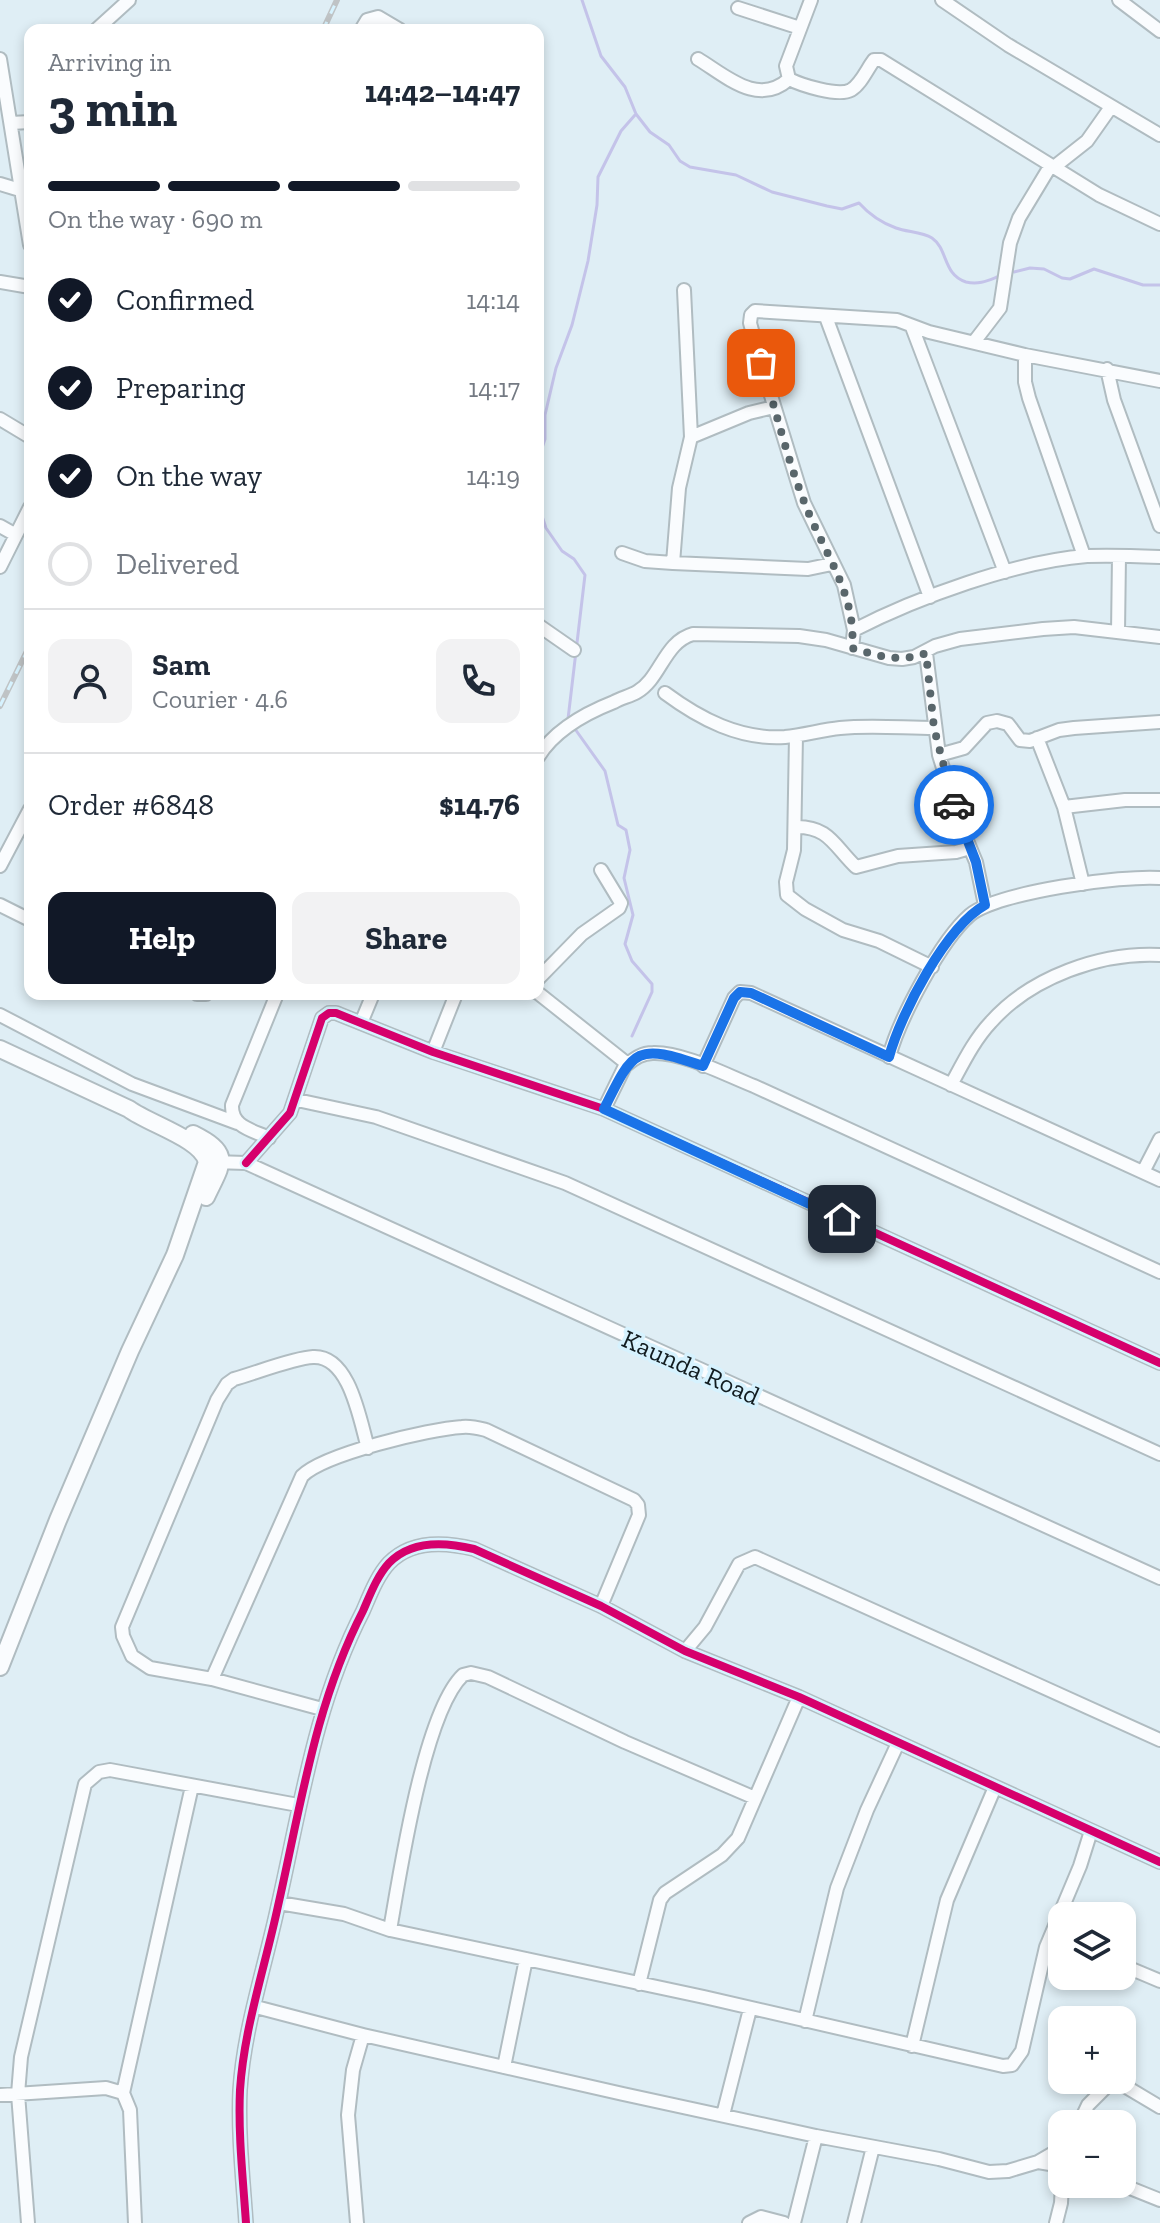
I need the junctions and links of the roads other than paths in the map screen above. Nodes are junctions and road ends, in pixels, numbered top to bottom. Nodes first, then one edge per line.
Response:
1 (129, 0) edge
2 (811, 0) edge
3 (942, 0) edge
4 (1119, 0) edge
5 (738, 8) dead end
6 (103, 24) edge
7 (365, 24) edge
8 (390, 24) edge
9 (800, 28) junction
10 (1160, 31) edge
11 (0, 59) edge
12 (698, 59) dead end
13 (789, 79) junction
14 (4, 97) edge
15 (1111, 107) junction
16 (24, 122) edge
17 (11, 123) junction
18 (1160, 135) edge
19 (1052, 166) junction
20 (0, 184) edge
21 (20, 190) junction
22 (24, 212) edge
23 (1160, 224) edge
24 (0, 282) edge
25 (24, 286) edge
26 (684, 290) dead end
27 (826, 317) junction
28 (912, 327) junction
29 (974, 342) junction
30 (1025, 355) junction
31 (1107, 369) junction
32 (1160, 381) edge
33 (774, 407) junction
34 (0, 419) edge
35 (24, 433) edge
36 (691, 437) junction
37 (24, 519) edge
38 (0, 526) edge
39 (1160, 526) edge
40 (16, 535) junction
41 (622, 553) dead end
42 (1084, 556) junction
43 (1119, 556) junction
44 (1160, 557) edge
45 (673, 563) junction
46 (832, 564) junction
47 (0, 567) edge
48 (1005, 572) junction
49 (930, 597) junction
50 (544, 629) edge
51 (854, 630) junction
52 (1118, 632) junction
53 (1160, 637) edge
54 (852, 648) junction
55 (574, 650) dead end
56 (926, 653) junction
57 (665, 693) dead end
58 (1160, 722) edge
59 (934, 728) junction
60 (796, 736) junction
61 (1037, 738) junction
62 (544, 749) edge
63 (939, 755) junction
64 (1160, 800) edge
65 (1064, 807) junction
66 (24, 820) edge
67 (795, 827) junction
68 (970, 848) junction
69 (0, 866) edge
70 (601, 870) dead end
71 (1160, 878) edge
72 (1083, 884) junction
73 (0, 905) edge
74 (985, 905) junction
75 (24, 917) edge
76 (1160, 955) edge
77 (932, 967) junction
78 (544, 973) edge
79 (544, 998) edge
80 (275, 1000) edge
81 (371, 1000) edge
82 (454, 1000) edge
83 (0, 1015) edge
84 (361, 1023) junction
85 (0, 1049) edge
86 (433, 1052) junction
87 (889, 1057) junction
88 (625, 1066) junction
89 (703, 1066) junction
90 (951, 1085) junction
91 (297, 1100) junction
92 (604, 1109) junction
93 (237, 1123) junction
94 (269, 1138) junction
95 (1160, 1139) edge
96 (246, 1163) junction
97 (212, 1169) junction
98 (1143, 1172) junction
99 (1160, 1180) edge
100 (1160, 1272) edge
101 (1160, 1363) edge
102 (368, 1448) junction
103 (1160, 1454) edge
104 (1160, 1578) edge
105 (601, 1606) junction
106 (685, 1651) junction
107 (0, 1667) edge
108 (212, 1679) junction
109 (799, 1697) junction
110 (322, 1709) junction
111 (1160, 1740) edge
112 (898, 1743) junction
113 (192, 1786) junction
114 (995, 1787) junction
115 (755, 1798) junction
116 (298, 1805) junction
117 (1091, 1831) junction
118 (1160, 1862) edge
119 (1068, 1902) edge
120 (279, 1903) junction
121 (390, 1930) junction
122 (526, 1959) junction
123 (1048, 1964) edge
124 (1136, 1971) edge
125 (1160, 1981) edge
126 (639, 1984) junction
127 (256, 2007) junction
128 (750, 2009) junction
129 (805, 2021) junction
130 (363, 2035) junction
131 (912, 2046) junction
132 (504, 2067) junction
133 (123, 2093) junction
134 (18, 2094) junction
135 (0, 2095) edge
136 (1160, 2107) edge
137 (1086, 2110) edge
138 (723, 2115) junction
139 (816, 2136) junction
140 (873, 2147) junction
141 (1048, 2156) edge
142 (1038, 2162) junction
143 (1048, 2164) edge
144 (1136, 2190) edge
145 (1061, 2198) edge
146 (1160, 2200) edge
147 (28, 2223) edge
148 (135, 2223) edge
149 (246, 2223) edge
150 (357, 2223) edge
151 (749, 2223) edge
152 (784, 2223) edge
153 (794, 2223) edge
154 (854, 2223) edge
155 (1056, 2223) edge

1 - 6 street
2 - 9 street
3 - 15 street
4 - 10 street
5 - 9 street
7 - 8 street
9 - 13 street
11 - 14 street
12 - 13 street
13 - 19 street
14 - 17 street
15 - 18 street
15 - 19 street
16 - 17 street
17 - 21 street
19 - 23 street
19 - 29 street
20 - 21 street
21 - 22 street
24 - 25 street
26 - 36 street
27 - 28 street
27 - 33 street
27 - 49 street
28 - 29 street
28 - 48 street
29 - 30 street
30 - 31 street
30 - 42 street
31 - 32 street
31 - 39 street
33 - 36 street
33 - 46 street
34 - 35 street
36 - 45 street
37 - 40 street
38 - 40 street
40 - 47 street
41 - 45 street
42 - 43 street
42 - 48 street
43 - 44 street
43 - 52 street
45 - 46 street
46 - 51 street
48 - 49 street
49 - 51 street
50 - 55 street
51 - 54 street
52 - 53 street
52 - 56 street
54 - 56 street
54 - 62 street
56 - 59 street
57 - 60 street
58 - 61 street
59 - 60 street
59 - 63 street
60 - 67 street
61 - 63 street
61 - 65 street
63 - 68 street
64 - 65 street
65 - 72 street
66 - 69 street
67 - 68 street
67 - 77 street
68 - 74 street
70 - 78 street
71 - 72 street
72 - 74 street
73 - 75 street
74 - 77 street
76 - 90 street
77 - 87 street
79 - 88 street
80 - 93 street
81 - 84 street
82 - 86 street
83 - 93 street
84 - 86 street
84 - 91 street
85 - 97 main road
86 - 92 street
87 - 89 street
87 - 90 street
88 - 89 street
88 - 92 street
89 - 100 street
90 - 98 street
91 - 94 street
91 - 103 street
92 - 101 street
93 - 94 street
94 - 96 street
95 - 98 street
96 - 97 street, Kaunda Road
96 - 104 street, Kaunda Road
97 - 107 main road
98 - 99 street
102 - 105 street
102 - 108 street
102 - 108 street
105 - 106 street
105 - 110 street
106 - 109 street
106 - 111 street
108 - 110 street
109 - 112 street
109 - 115 street
110 - 116 street
112 - 114 street
112 - 129 street
113 - 116 street
113 - 133 street
113 - 134 street
114 - 117 street
114 - 131 street
115 - 121 street
115 - 126 street
116 - 120 street
117 - 118 street
117 - 119 street
120 - 121 street
120 - 127 street
121 - 122 street
122 - 126 street
122 - 132 street
123 - 131 street
124 - 125 street
126 - 128 street
127 - 130 street
127 - 149 street
128 - 129 street
128 - 138 street
129 - 131 street
130 - 132 street
130 - 150 street
132 - 138 street
133 - 134 street
133 - 148 street
134 - 135 street
134 - 147 street
136 - 137 street
138 - 139 street
139 - 140 street
139 - 153 street
140 - 142 street
140 - 154 street
141 - 142 street
142 - 143 street
144 - 146 street
145 - 155 street
151 - 152 street

